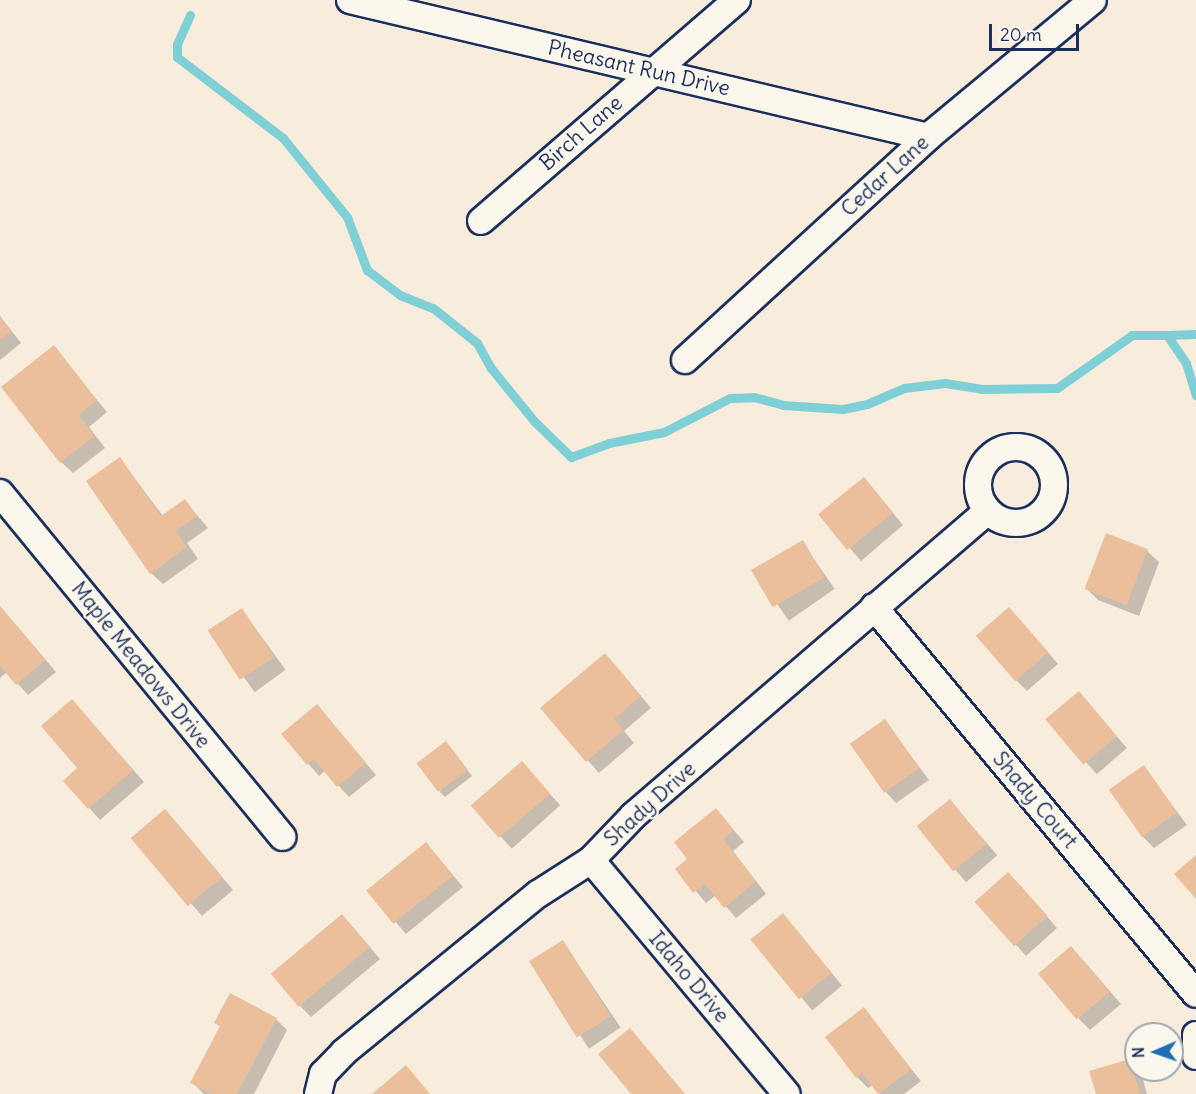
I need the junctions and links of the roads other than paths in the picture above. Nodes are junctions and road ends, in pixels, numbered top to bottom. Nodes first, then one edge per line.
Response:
1 (737, 0) edge
2 (1093, 0) edge
3 (367, 1) edge
4 (652, 72) junction
5 (928, 136) junction
6 (481, 221) dead end
7 (685, 360) dead end
8 (0, 493) edge
9 (988, 511) dead end
10 (874, 607) junction
11 (283, 837) dead end
12 (591, 860) junction
13 (1196, 994) edge
14 (1196, 1035) edge
15 (1196, 1056) edge
16 (318, 1094) edge
17 (787, 1094) edge

1 - 4 street, Birch Lane
2 - 5 street, Cedar Lane
3 - 4 street, Pheasant Run Drive
4 - 5 street, Pheasant Run Drive
4 - 6 street, Birch Lane
5 - 7 street, Cedar Lane
8 - 11 street, Maple Meadows Drive
9 - 10 street, Shady Drive
10 - 12 street, Shady Drive
10 - 13 street, Shady Court
12 - 16 street, Shady Drive
12 - 17 street, Idaho Drive
14 - 15 street

